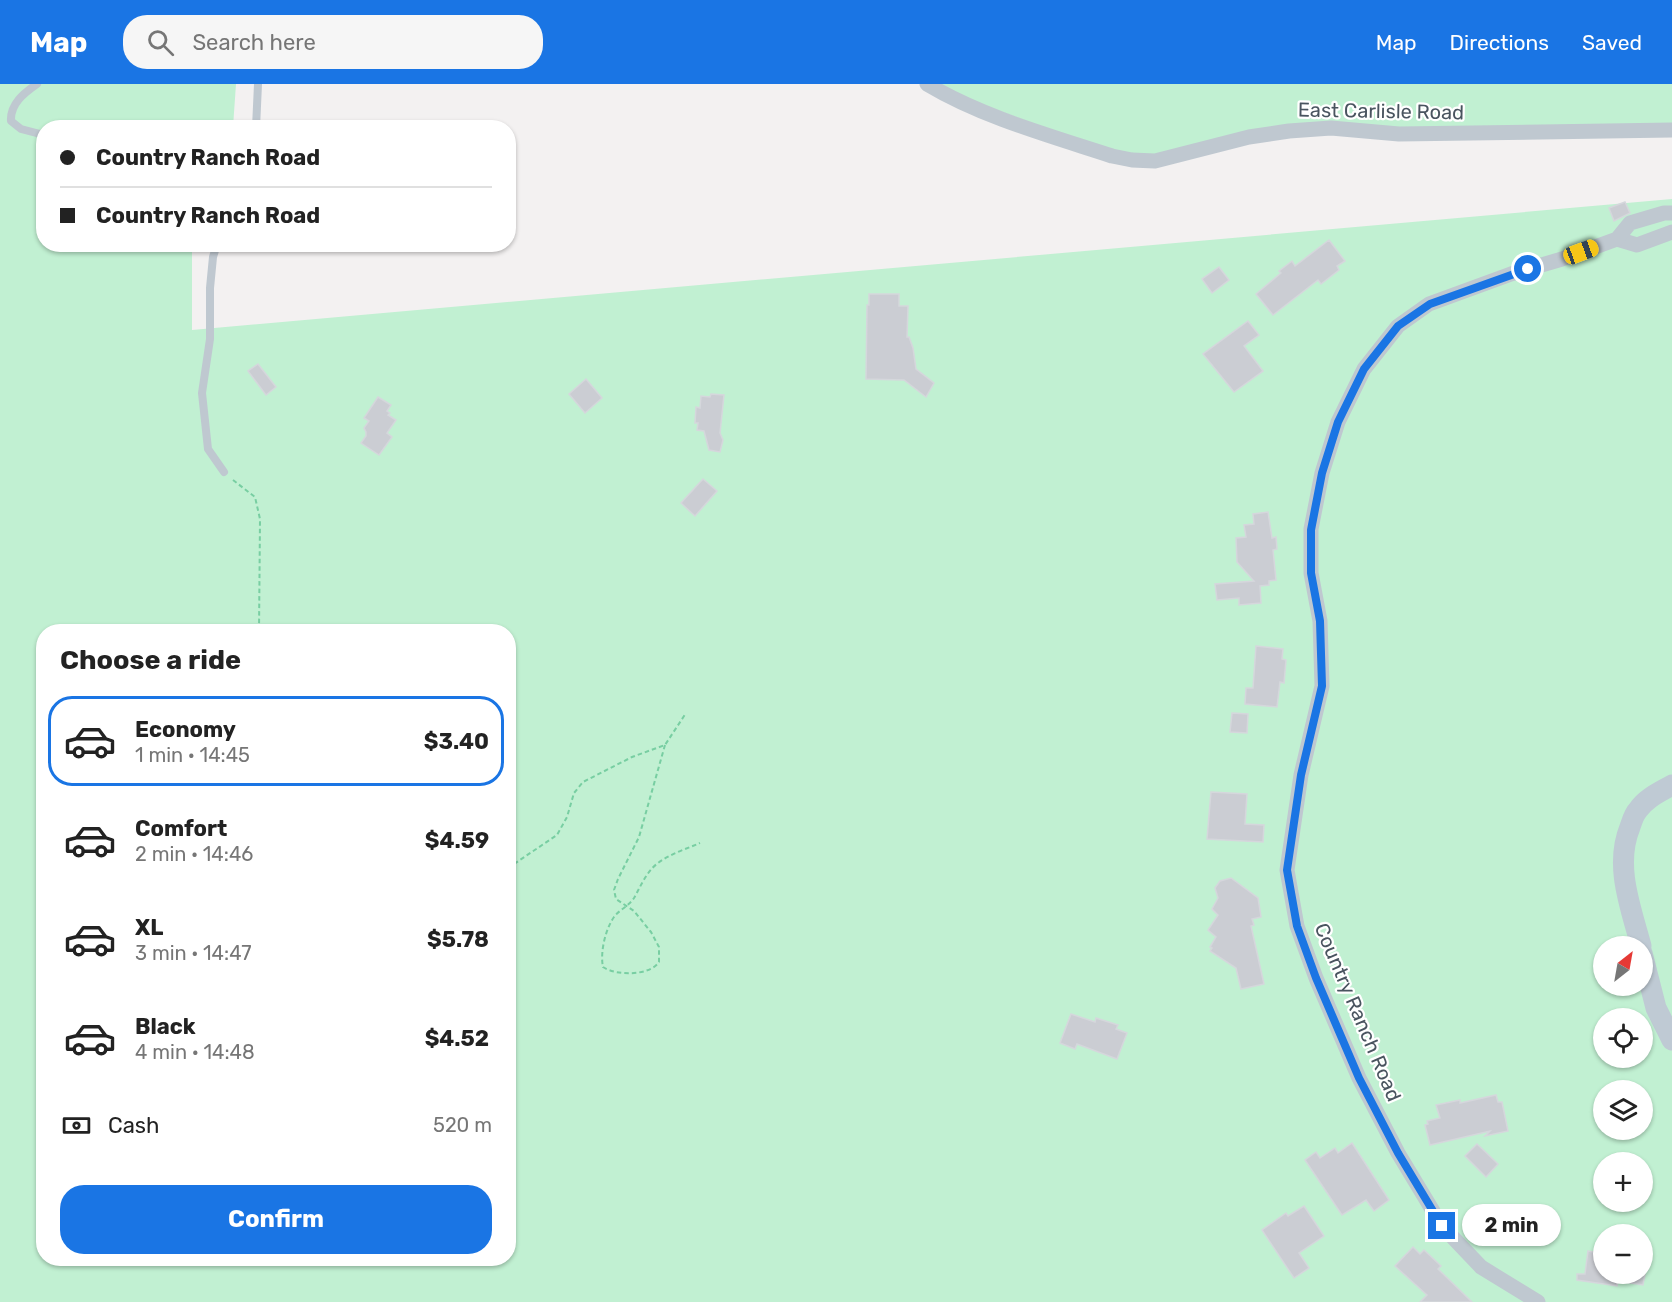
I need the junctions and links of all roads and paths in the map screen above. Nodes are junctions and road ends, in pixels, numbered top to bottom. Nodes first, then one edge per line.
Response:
1 (37, 84) edge
2 (258, 84) edge
3 (927, 84) edge
4 (256, 120) edge
5 (1672, 130) edge
6 (36, 133) edge
7 (1672, 213) edge
8 (1672, 232) edge
9 (1617, 239) junction
10 (215, 252) edge
11 (224, 472) joint
12 (259, 624) edge
13 (686, 712) dead end
14 (665, 746) junction
15 (1672, 785) edge
16 (700, 843) dead end
17 (516, 863) edge
18 (625, 906) junction
19 (1638, 936) edge
20 (1653, 996) edge
21 (1672, 1040) edge
22 (1538, 1302) edge

1 - 6 lane
2 - 4 lane
3 - 5 street, East Carlisle Road
7 - 9 street, Country Ranch Road
8 - 9 street, Country Ranch Road
9 - 22 street, Country Ranch Road
10 - 11 lane
11 - 12 path
13 - 14 path
14 - 17 path
14 - 18 path
15 - 19 main road
16 - 18 path
18 - 18 path
20 - 21 main road

